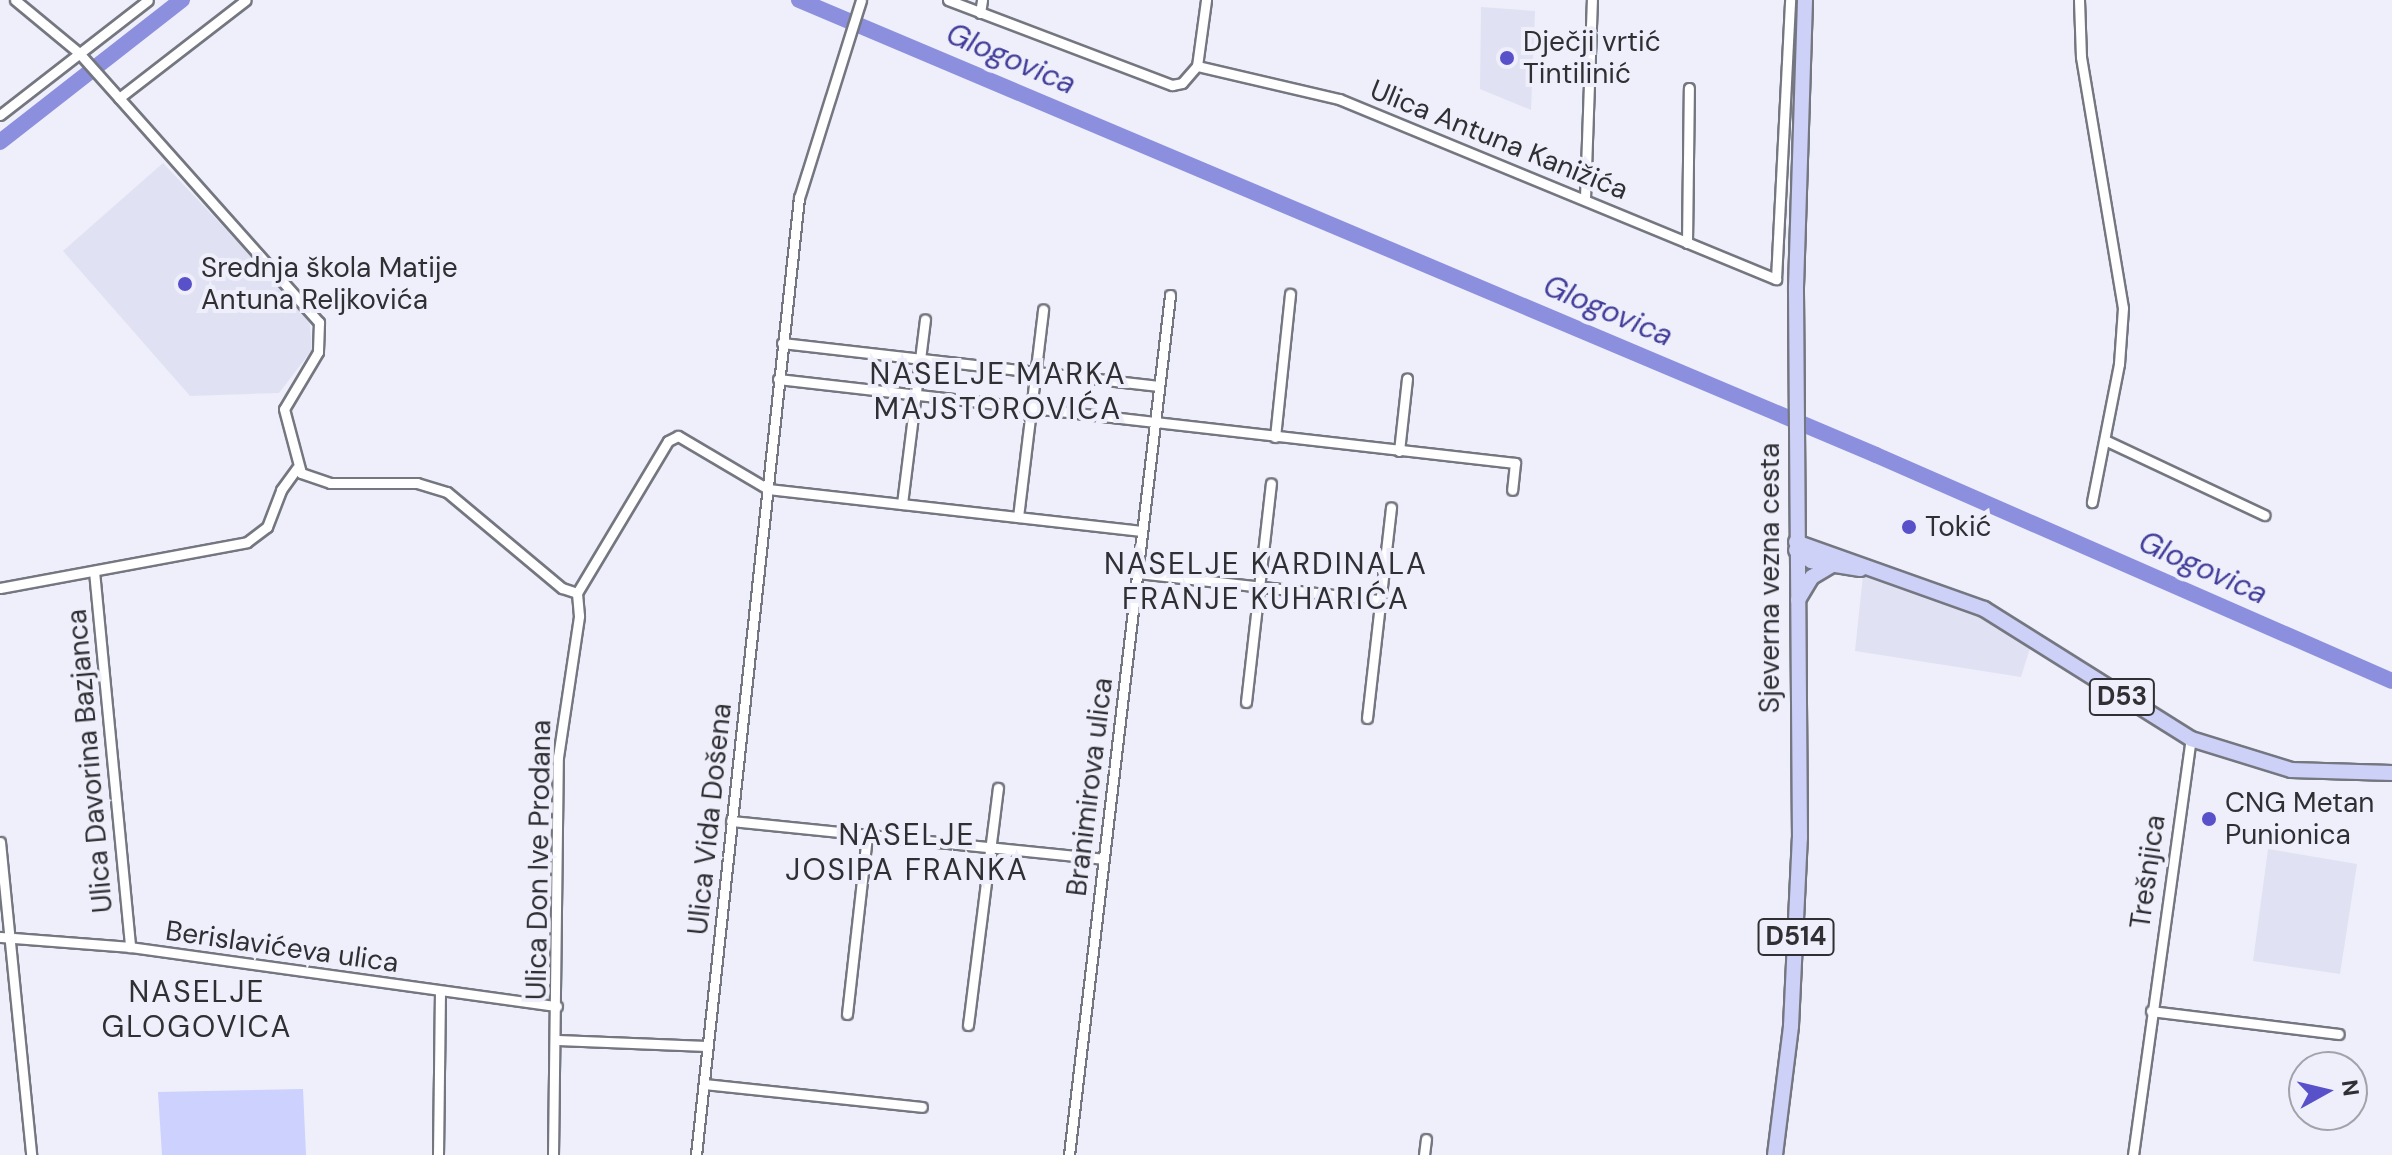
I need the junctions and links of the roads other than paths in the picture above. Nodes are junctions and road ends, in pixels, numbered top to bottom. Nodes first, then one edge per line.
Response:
1 (15, 0) edge
2 (148, 0) edge
3 (246, 0) edge
4 (948, 0) edge
5 (982, 0) edge
6 (1206, 0) edge
7 (1592, 0) edge
8 (1790, 0) edge
9 (1805, 0) edge
10 (2079, 0) edge
11 (861, 2) edge
12 (980, 13) junction
13 (81, 56) junction
14 (1197, 66) junction
15 (1689, 88) dead end
16 (116, 94) junction
17 (0, 115) edge
18 (1792, 160) junction
19 (1585, 198) junction
20 (1687, 243) junction
21 (1290, 294) dead end
22 (1170, 295) dead end
23 (1043, 310) dead end
24 (925, 319) dead end
25 (782, 343) junction
26 (922, 359) junction
27 (1035, 372) junction
28 (1407, 378) dead end
29 (778, 379) junction
30 (1157, 386) junction
31 (919, 396) junction
32 (1031, 409) junction
33 (1154, 423) junction
34 (1275, 437) junction
35 (2107, 441) junction
36 (1399, 451) junction
37 (297, 468) junction
38 (1271, 483) dead end
39 (768, 489) junction
40 (1512, 490) dead end
41 (2092, 502) dead end
42 (902, 504) junction
43 (1391, 507) dead end
44 (2264, 515) dead end
45 (1018, 517) junction
46 (1142, 531) junction
47 (1796, 546) junction
48 (1832, 565) junction
49 (1868, 569) junction
50 (94, 571) junction
51 (1138, 573) junction
52 (1258, 586) junction
53 (0, 588) edge
54 (577, 593) junction
55 (1380, 600) junction
56 (1796, 608) junction
57 (1246, 702) dead end
58 (1367, 718) dead end
59 (2191, 739) junction
60 (2392, 773) edge
61 (998, 788) dead end
62 (731, 821) junction
63 (867, 835) junction
64 (0, 842) edge
65 (988, 847) junction
66 (1103, 859) junction
67 (4, 936) edge
68 (130, 947) junction
69 (440, 992) junction
70 (557, 1006) junction
71 (2151, 1011) junction
72 (847, 1014) dead end
73 (968, 1025) dead end
74 (2339, 1034) dead end
75 (556, 1040) junction
76 (708, 1046) junction
77 (704, 1084) junction
78 (922, 1107) dead end
79 (1426, 1139) dead end
80 (31, 1155) edge
81 (438, 1155) edge
82 (553, 1155) edge
83 (696, 1155) edge
84 (1069, 1155) edge
85 (1424, 1155) edge
86 (1775, 1155) edge
87 (2133, 1155) edge

1 - 13 street
2 - 13 street
3 - 16 street
4 - 12 street
5 - 12 street
6 - 14 street
7 - 19 street
8 - 18 street
9 - 18 main road, Sjeverna vezna cesta
10 - 35 street
11 - 25 street, Ulica Vida Došena
12 - 14 street
13 - 16 street
13 - 17 street
14 - 19 street, Ulica Antuna Kanižića
15 - 20 street
16 - 37 street
18 - 20 street, Ulica Antuna Kanižića
18 - 47 main road, Sjeverna vezna cesta
19 - 20 street, Ulica Antuna Kanižića
21 - 34 street
22 - 30 street, Branimirova ulica
23 - 27 street
24 - 26 street
25 - 26 street
25 - 29 street, Ulica Vida Došena
26 - 27 street
26 - 31 street
27 - 30 street
27 - 32 street
28 - 36 street
29 - 31 street
29 - 39 street, Ulica Vida Došena
30 - 33 street, Branimirova ulica
31 - 32 street
31 - 42 street
32 - 33 street
32 - 45 street
33 - 34 street
33 - 46 street, Branimirova ulica
34 - 36 street
35 - 41 street
35 - 44 street
36 - 40 street
37 - 50 street
37 - 54 street
38 - 52 street
39 - 42 street
39 - 54 street
39 - 62 street, Ulica Vida Došena
42 - 45 street
43 - 55 street
45 - 46 street
46 - 51 street, Branimirova ulica
47 - 48 main road, D53
47 - 49 main road, D53
47 - 56 main road, Sjeverna vezna cesta / D514
48 - 49 main road, D53
48 - 56 main road
49 - 59 main road, D53
50 - 53 street
50 - 68 street, Ulica Davorina Bazjanca
51 - 52 street
51 - 66 street, Branimirova ulica
52 - 55 street
52 - 57 street
54 - 70 street, Ulica Don Ive Prodana
55 - 58 street
56 - 86 main road, Sjeverna vezna cesta / D514
59 - 60 main road, D53
59 - 71 street, Trešnjica
61 - 65 street
62 - 63 street
62 - 76 street, Ulica Vida Došena
63 - 65 street
63 - 72 street
64 - 67 street
65 - 66 street
65 - 73 street
66 - 84 street, Branimirova ulica
67 - 68 street, Berislavićeva ulica
67 - 80 street
68 - 69 street, Berislavićeva ulica
69 - 70 street, Berislavićeva ulica
69 - 81 street
70 - 75 street, Ulica Don Ive Prodana
71 - 74 street
71 - 87 street, Trešnjica
75 - 76 street, Ulica Don Ive Prodana
75 - 82 street, Ulica Don Ive Prodana
76 - 77 street, Ulica Vida Došena
77 - 78 street
77 - 83 street, Ulica Vida Došena
79 - 85 street

